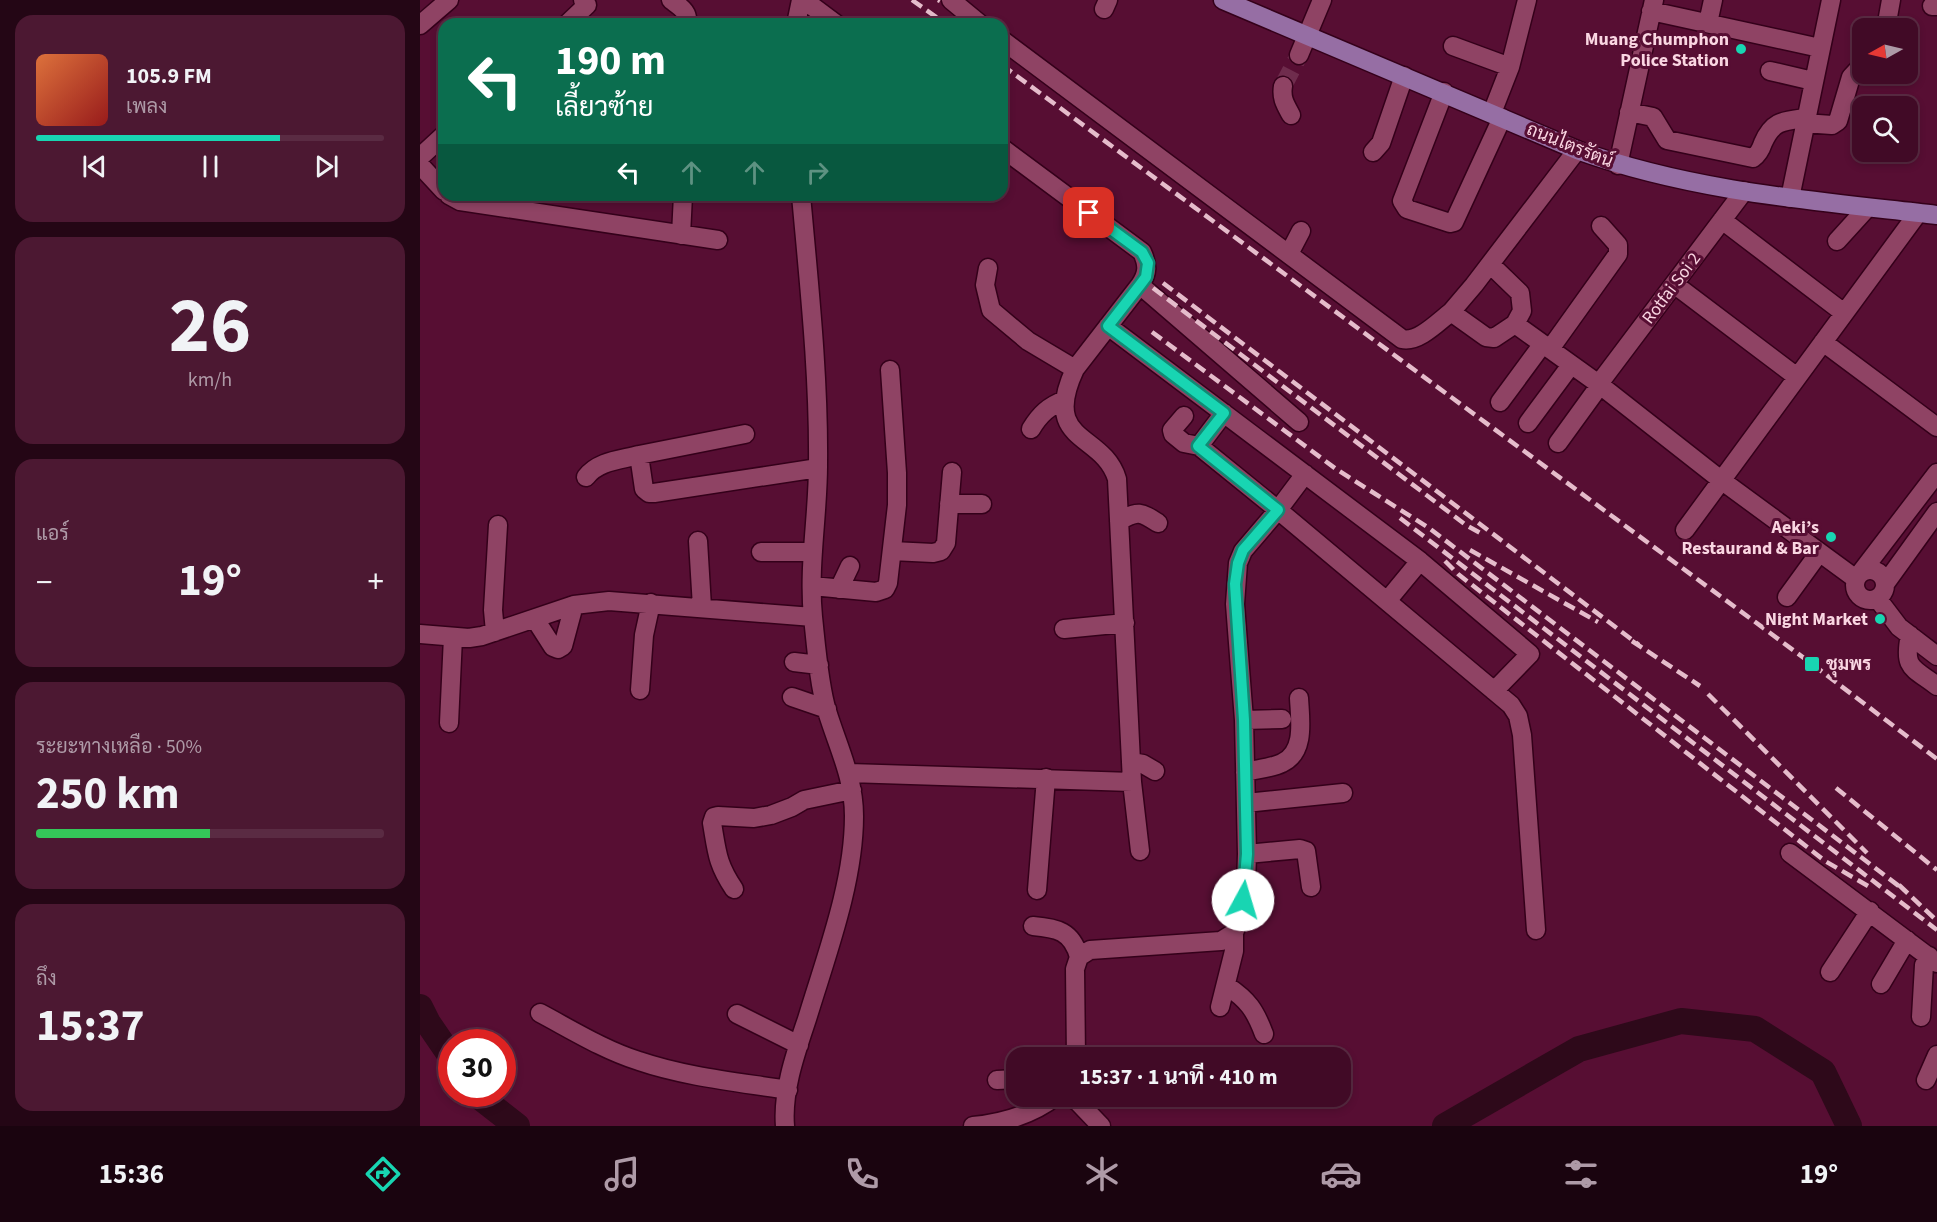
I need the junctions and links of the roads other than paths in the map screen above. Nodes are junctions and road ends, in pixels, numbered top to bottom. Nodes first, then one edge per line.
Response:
1 (449, 0) edge
2 (583, 0) edge
3 (671, 0) edge
4 (803, 0) edge
5 (951, 0) edge
6 (1223, 0) edge
7 (1322, 0) edge
8 (1527, 0) edge
9 (1713, 0) edge
10 (1831, 0) edge
11 (1891, 0) edge
12 (1653, 5) edge
13 (573, 18) edge
14 (688, 18) edge
15 (800, 18) edge
16 (828, 18) edge
17 (973, 18) edge
18 (1888, 18) edge
19 (1708, 23) junction
20 (420, 25) edge
21 (1308, 35) junction
22 (1008, 44) edge
23 (1453, 46) dead end
24 (1820, 48) junction
25 (1299, 55) tunnel mouth
26 (1510, 67) junction
27 (1770, 71) dead end
28 (1404, 75) junction
29 (1852, 76) edge
30 (1813, 81) junction
31 (1283, 86) tunnel mouth
32 (1444, 92) junction
33 (1629, 112) junction
34 (1291, 115) dead end
35 (1497, 116) junction
36 (1805, 120) junction
37 (438, 140) edge
38 (1577, 150) junction
39 (1008, 152) edge
40 (1373, 152) dead end
41 (420, 157) edge
42 (420, 165) edge
43 (1618, 165) junction
44 (438, 184) edge
45 (1744, 191) junction
46 (1790, 198) junction
47 (460, 201) edge
48 (512, 201) edge
49 (683, 201) edge
50 (801, 201) edge
51 (505, 207) junction
52 (1867, 208) junction
53 (1918, 213) junction
54 (1937, 215) edge
55 (1722, 220) junction
56 (1601, 226) dead end
57 (1301, 231) dead end
58 (681, 235) junction
59 (718, 240) dead end
60 (1837, 241) dead end
61 (1289, 254) junction
62 (1490, 264) junction
63 (988, 268) dead end
64 (1674, 284) junction
65 (1140, 285) junction
66 (1450, 312) junction
67 (1844, 313) junction
68 (1515, 324) junction
69 (1108, 326) junction
70 (1823, 342) junction
71 (1546, 347) junction
72 (1571, 365) junction
73 (1075, 369) junction
74 (890, 370) dead end
75 (1797, 377) junction
76 (1599, 385) junction
77 (1065, 400) junction
78 (1500, 402) dead end
79 (1224, 413) junction
80 (1184, 416) dead end
81 (1299, 423) dead end
82 (1528, 423) dead end
83 (1937, 427) edge
84 (1031, 429) dead end
85 (745, 434) dead end
86 (1558, 443) dead end
87 (1198, 446) junction
88 (639, 455) junction
89 (818, 468) junction
90 (952, 472) dead end
91 (1937, 473) edge
92 (1305, 474) junction
93 (586, 477) dead end
94 (1721, 480) junction
95 (949, 504) junction
96 (982, 504) dead end
97 (1278, 510) junction
98 (1937, 512) edge
99 (1119, 521) junction
100 (1158, 523) dead end
101 (498, 525) dead end
102 (1685, 530) dead end
103 (698, 541) dead end
104 (761, 552) dead end
105 (813, 552) junction
106 (892, 552) junction
107 (1819, 553) junction
108 (1420, 561) junction
109 (850, 566) dead end
110 (1859, 575) junction
111 (812, 586) junction
112 (839, 589) junction
113 (1881, 591) junction
114 (1788, 597) dead end
115 (1387, 601) junction
116 (651, 603) junction
117 (574, 605) junction
118 (702, 607) junction
119 (813, 617) junction
120 (535, 619) junction
121 (1125, 623) junction
122 (1064, 628) dead end
123 (495, 632) junction
124 (420, 634) edge
125 (1910, 635) junction
126 (453, 637) junction
127 (1937, 656) edge
128 (794, 662) dead end
129 (819, 665) junction
130 (1937, 686) edge
131 (640, 690) dead end
132 (1494, 691) junction
133 (792, 697) dead end
134 (1299, 698) dead end
135 (826, 709) junction
136 (1282, 718) dead end
137 (1244, 720) junction
138 (448, 723) dead end
139 (1131, 762) junction
140 (1155, 771) dead end
141 (1245, 772) junction
142 (1046, 778) junction
143 (850, 782) junction
144 (1132, 782) junction
145 (1343, 793) dead end
146 (1246, 803) junction
147 (1140, 851) dead end
148 (1790, 853) dead end
149 (1247, 854) junction
150 (1311, 887) dead end
151 (734, 889) dead end
152 (1037, 890) dead end
153 (1870, 911) junction
154 (1033, 926) dead end
155 (1536, 930) dead end
156 (1234, 933) junction
157 (1907, 940) junction
158 (1079, 957) junction
159 (1933, 960) edge
160 (1830, 972) dead end
161 (1881, 984) dead end
162 (1227, 986) junction
163 (1220, 1007) dead end
164 (540, 1013) dead end
165 (737, 1014) dead end
166 (1921, 1017) dead end
167 (1264, 1034) dead end
168 (799, 1045) junction
169 (1076, 1047) edge
170 (1937, 1055) edge
171 (997, 1080) dead end
172 (1006, 1080) edge
173 (1926, 1080) dead end
174 (788, 1090) junction
175 (1043, 1107) edge
176 (1083, 1107) edge
177 (785, 1126) edge
178 (973, 1126) edge
179 (1101, 1126) edge

1 - 20 street
2 - 13 street
3 - 14 street
4 - 15 street
4 - 16 street
5 - 17 street
6 - 21 main road, ถนนไตรรัตน์
7 - 21 street
8 - 26 street
9 - 19 street
10 - 24 street
11 - 18 street
12 - 19 street
12 - 33 street
19 - 24 street
21 - 25 street
21 - 28 main road, ถนนไตรรัตน์
22 - 61 street
23 - 26 street
24 - 30 street
26 - 35 street
27 - 30 street
28 - 32 main road, ถนนไตรรัตน์
28 - 40 street
29 - 36 street
30 - 36 street
31 - 34 street
32 - 35 main road, ถนนไตรรัตน์
32 - 35 street
33 - 36 street
33 - 43 street
35 - 38 main road, ถนนไตรรัตน์
36 - 46 street
37 - 41 street
38 - 43 main road, ถนนไตรรัตน์
38 - 62 street
39 - 65 street
42 - 44 street
43 - 45 main road, ถนนไตรรัตน์
45 - 46 main road, ถนนไตรรัตน์
45 - 55 street, Rotfai Soi 2
46 - 52 main road, ถนนไตรรัตน์
47 - 51 street
48 - 51 street
49 - 58 street
50 - 89 street
51 - 58 street
52 - 53 main road, ถนนไตรรัตน์
52 - 60 street
53 - 54 main road, ถนนไตรรัตน์
53 - 67 street
55 - 64 street, Rotfai Soi 2
55 - 67 street
56 - 71 street
57 - 61 street
58 - 59 street
61 - 66 street
62 - 66 street
62 - 68 street
63 - 73 street
64 - 75 street
64 - 76 street, Rotfai Soi 2
65 - 69 street
65 - 81 street
66 - 68 street
67 - 70 street
68 - 71 street
69 - 73 street
69 - 79 street
70 - 75 street
70 - 83 street
71 - 72 street
71 - 78 street
72 - 76 street
72 - 82 street
73 - 77 street
74 - 106 street
75 - 94 street
76 - 86 street, Rotfai Soi 2
76 - 94 street
77 - 84 street
77 - 99 street
79 - 87 street
79 - 92 street
80 - 87 street
85 - 88 street
87 - 97 street
88 - 89 street
88 - 93 street
89 - 105 street
90 - 95 street
91 - 110 street
92 - 97 street
92 - 108 street
94 - 102 street
94 - 107 street
95 - 96 street
95 - 106 street
97 - 115 street
97 - 137 street
98 - 113 street
99 - 100 street
99 - 121 street
101 - 123 street
103 - 118 street
104 - 105 street
105 - 111 street
106 - 112 street
107 - 110 street
107 - 114 street
108 - 115 street
108 - 132 street
109 - 112 street
110 - 113 street
110 - 113 street
111 - 112 street
111 - 119 street
113 - 125 street
115 - 132 street
116 - 117 street
116 - 118 street
116 - 131 street
117 - 120 street
117 - 120 street
118 - 119 street
119 - 129 street
120 - 123 street
121 - 122 street
121 - 139 street
123 - 126 street
124 - 126 street
125 - 127 street
125 - 130 street
126 - 138 street
128 - 129 street
129 - 135 street
132 - 155 street
133 - 135 street
134 - 141 street
135 - 143 street
136 - 137 street
137 - 141 street
139 - 140 street
139 - 144 street
141 - 146 street
142 - 143 street
142 - 144 street
142 - 152 street
143 - 151 street
143 - 168 street
144 - 147 street
145 - 146 street
146 - 149 street
148 - 153 street
149 - 150 street
149 - 156 street
153 - 157 street
153 - 160 street
154 - 158 street
156 - 158 street
156 - 162 street
157 - 159 street
157 - 161 street
158 - 169 street
159 - 166 street
162 - 163 street
162 - 167 street
164 - 174 street
165 - 168 street
168 - 174 street
170 - 173 street
171 - 172 street
174 - 177 street
175 - 178 street
176 - 179 street

